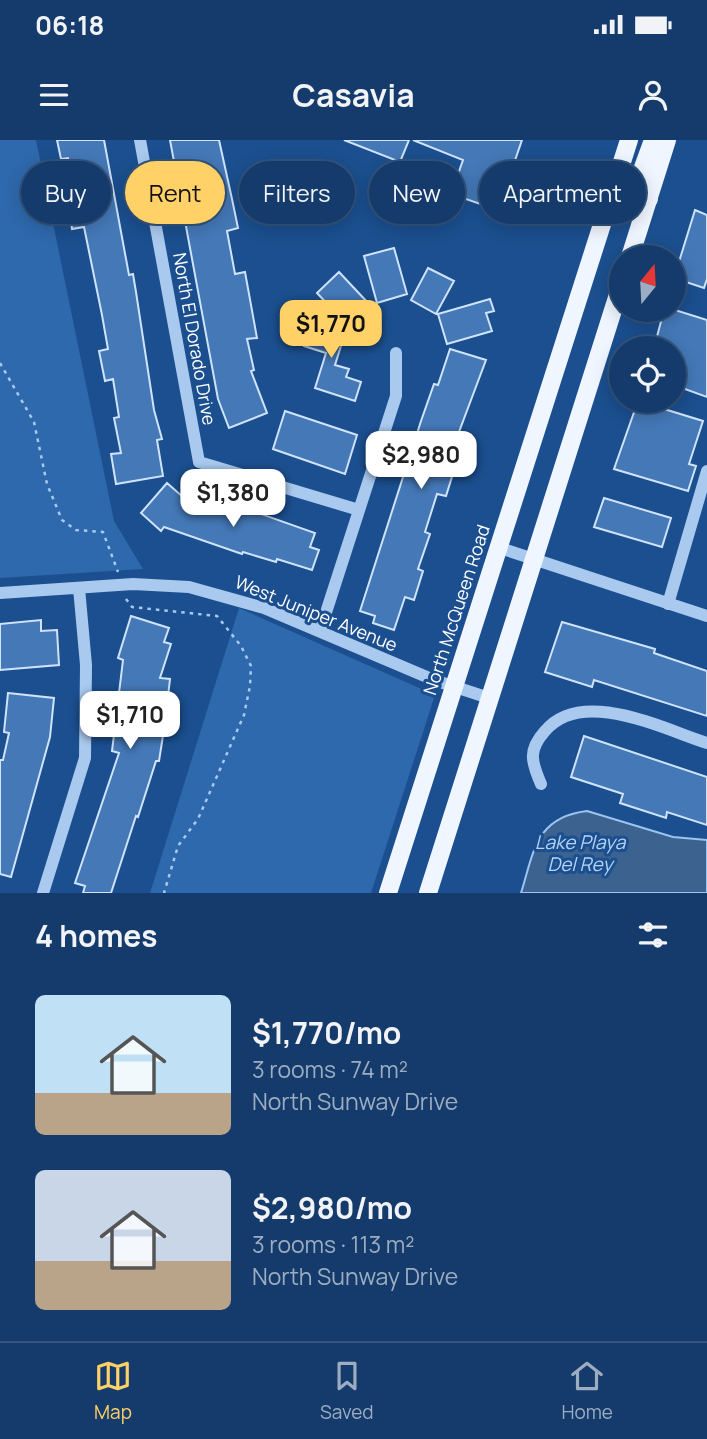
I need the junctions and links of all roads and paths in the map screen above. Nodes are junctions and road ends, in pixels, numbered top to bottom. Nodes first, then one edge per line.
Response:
1 (140, 140) edge
2 (629, 140) edge
3 (653, 140) edge
4 (667, 140) edge
5 (649, 200) junction
6 (634, 245) edge
7 (609, 322) edge
8 (396, 353) dead end
9 (0, 363) edge
10 (707, 471) edge
11 (359, 510) junction
12 (500, 548) junction
13 (534, 559) junction
14 (123, 584) junction
15 (79, 588) junction
16 (0, 593) edge
17 (668, 604) junction
18 (707, 616) edge
19 (320, 631) junction
20 (455, 686) junction
21 (489, 698) junction
22 (707, 743) edge
23 (541, 784) dead end
24 (43, 893) edge
25 (164, 893) edge
26 (388, 893) edge
27 (428, 893) edge

1 - 11 street, North El Dorado Drive
2 - 12 main road, North McQueen Road
3 - 5 main road
4 - 5 main road
5 - 6 main road
7 - 13 main road
8 - 11 street
9 - 14 path
10 - 17 street
11 - 19 street
12 - 13 street
12 - 20 main road, North McQueen Road
13 - 17 street
13 - 21 main road
14 - 15 street, West Juniper Avenue
14 - 19 street, West Juniper Avenue
14 - 25 path
15 - 16 street, West Juniper Avenue
15 - 24 street
17 - 18 street
19 - 20 street, West Juniper Avenue
20 - 21 street, West Juniper Avenue
20 - 26 main road, North McQueen Road
21 - 27 main road
22 - 23 street

